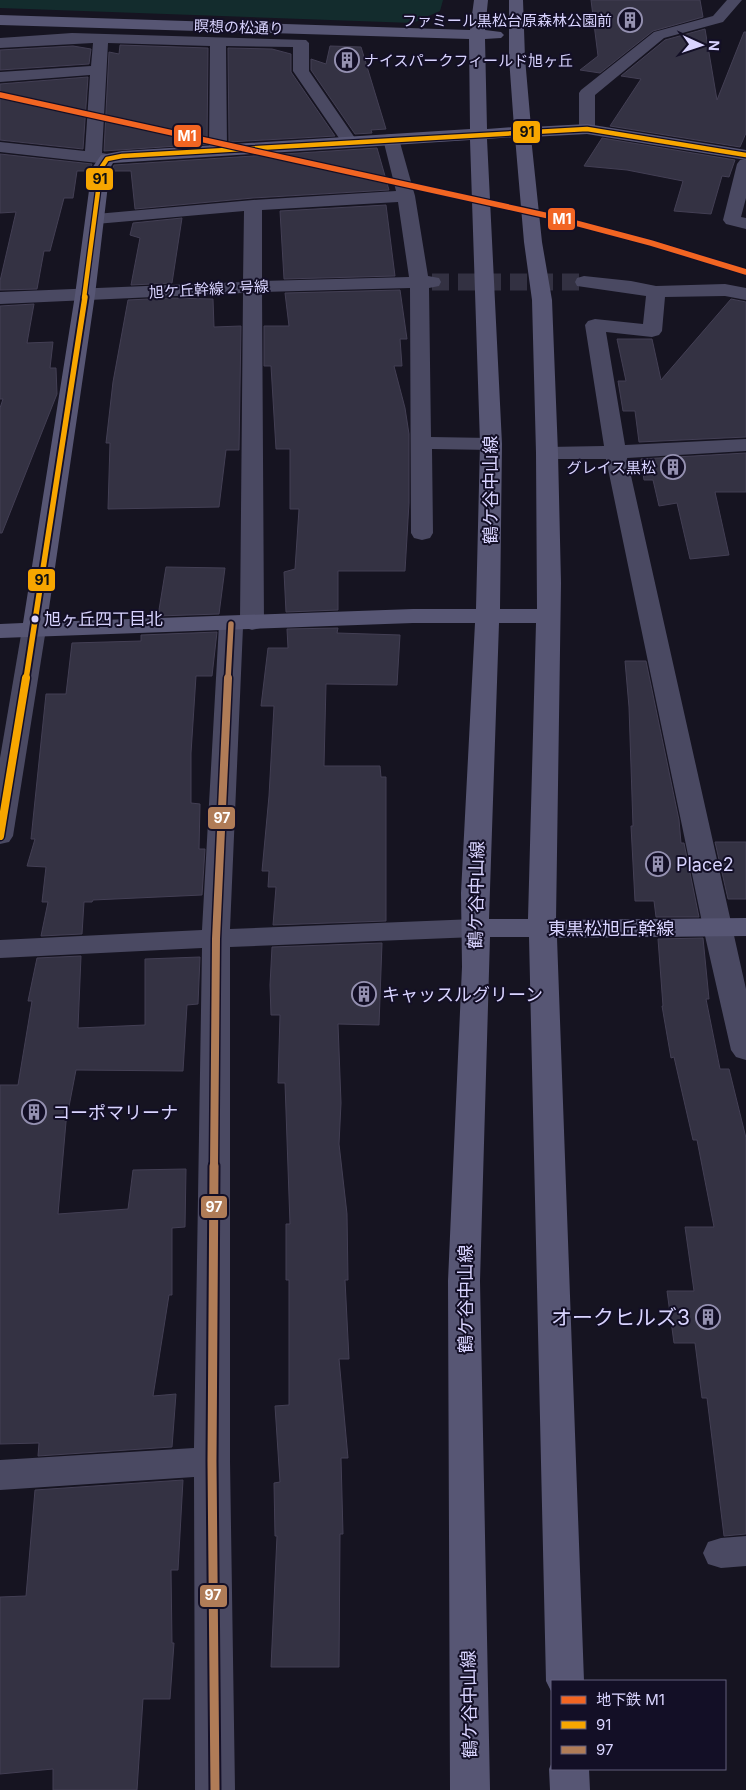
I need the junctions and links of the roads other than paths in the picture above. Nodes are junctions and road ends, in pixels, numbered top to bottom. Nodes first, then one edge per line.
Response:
1 (481, 0) edge
2 (516, 0) edge
3 (732, 3) edge
4 (746, 8) edge
5 (0, 20) edge
6 (477, 35) junction
7 (516, 36) junction
8 (102, 38) junction
9 (218, 41) junction
10 (0, 43) edge
11 (99, 70) junction
12 (0, 77) edge
13 (587, 129) junction
14 (522, 131) junction
15 (478, 134) junction
16 (391, 139) junction
17 (349, 141) junction
18 (0, 147) edge
19 (218, 149) junction
20 (746, 155) edge
21 (100, 158) junction
22 (746, 164) edge
23 (406, 196) junction
24 (253, 205) junction
25 (96, 218) junction
26 (746, 224) edge
27 (425, 282) junction
28 (584, 282) tunnel mouth
29 (253, 287) junction
30 (656, 292) junction
31 (746, 294) edge
32 (85, 295) junction
33 (0, 298) edge
34 (422, 443) junction
35 (491, 444) junction
36 (746, 445) edge
37 (615, 451) junction
38 (547, 453) junction
39 (422, 533) dead end
40 (487, 616) junction
41 (548, 616) junction
42 (241, 623) junction
43 (34, 629) junction
44 (0, 631) edge
45 (0, 836) edge
46 (717, 927) junction
47 (746, 927) edge
48 (475, 928) junction
49 (543, 929) junction
50 (216, 940) junction
51 (0, 949) edge
52 (746, 1050) edge
53 (212, 1460) junction
54 (0, 1475) edge
55 (565, 1680) edge
56 (569, 1770) edge
57 (214, 1790) edge
58 (470, 1790) edge
59 (570, 1790) edge

1 - 6 street, 鶴ケ谷中山線
2 - 7 street
3 - 4 street
3 - 13 street
5 - 6 street, 瞑想の松通り
6 - 7 street, 瞑想の松通り
6 - 15 street, 鶴ケ谷中山線
7 - 14 street
8 - 9 street
8 - 10 street
8 - 11 street
9 - 17 street
9 - 19 street
11 - 12 street
11 - 21 street
13 - 14 street
13 - 20 street
14 - 15 street
14 - 38 street
15 - 16 street
15 - 35 street, 鶴ケ谷中山線
16 - 17 street
16 - 23 street
17 - 19 street
18 - 21 street
19 - 21 street
21 - 25 street
22 - 26 street
23 - 24 street
23 - 27 street
24 - 25 street
24 - 29 street
25 - 32 street
27 - 29 street, 旭ケ丘幹線２号線
27 - 34 street
28 - 30 street
29 - 32 street, 旭ケ丘幹線２号線
29 - 42 street
30 - 31 street
30 - 37 street
32 - 33 street, 旭ケ丘幹線２号線
32 - 43 street
34 - 35 street
34 - 39 street
35 - 40 street, 鶴ケ谷中山線
36 - 37 street
37 - 38 street
37 - 46 street
38 - 41 street
40 - 41 street
40 - 42 street
40 - 48 street, 鶴ケ谷中山線
41 - 49 street
42 - 43 street
42 - 50 street
43 - 44 street
43 - 45 street
46 - 47 street, 東黒松旭丘幹線
46 - 49 street, 東黒松旭丘幹線
46 - 52 street
48 - 49 street, 東黒松旭丘幹線
48 - 50 street
48 - 58 street, 鶴ケ谷中山線
49 - 55 street
50 - 51 street
50 - 53 street
53 - 54 street
53 - 57 street
56 - 59 street

